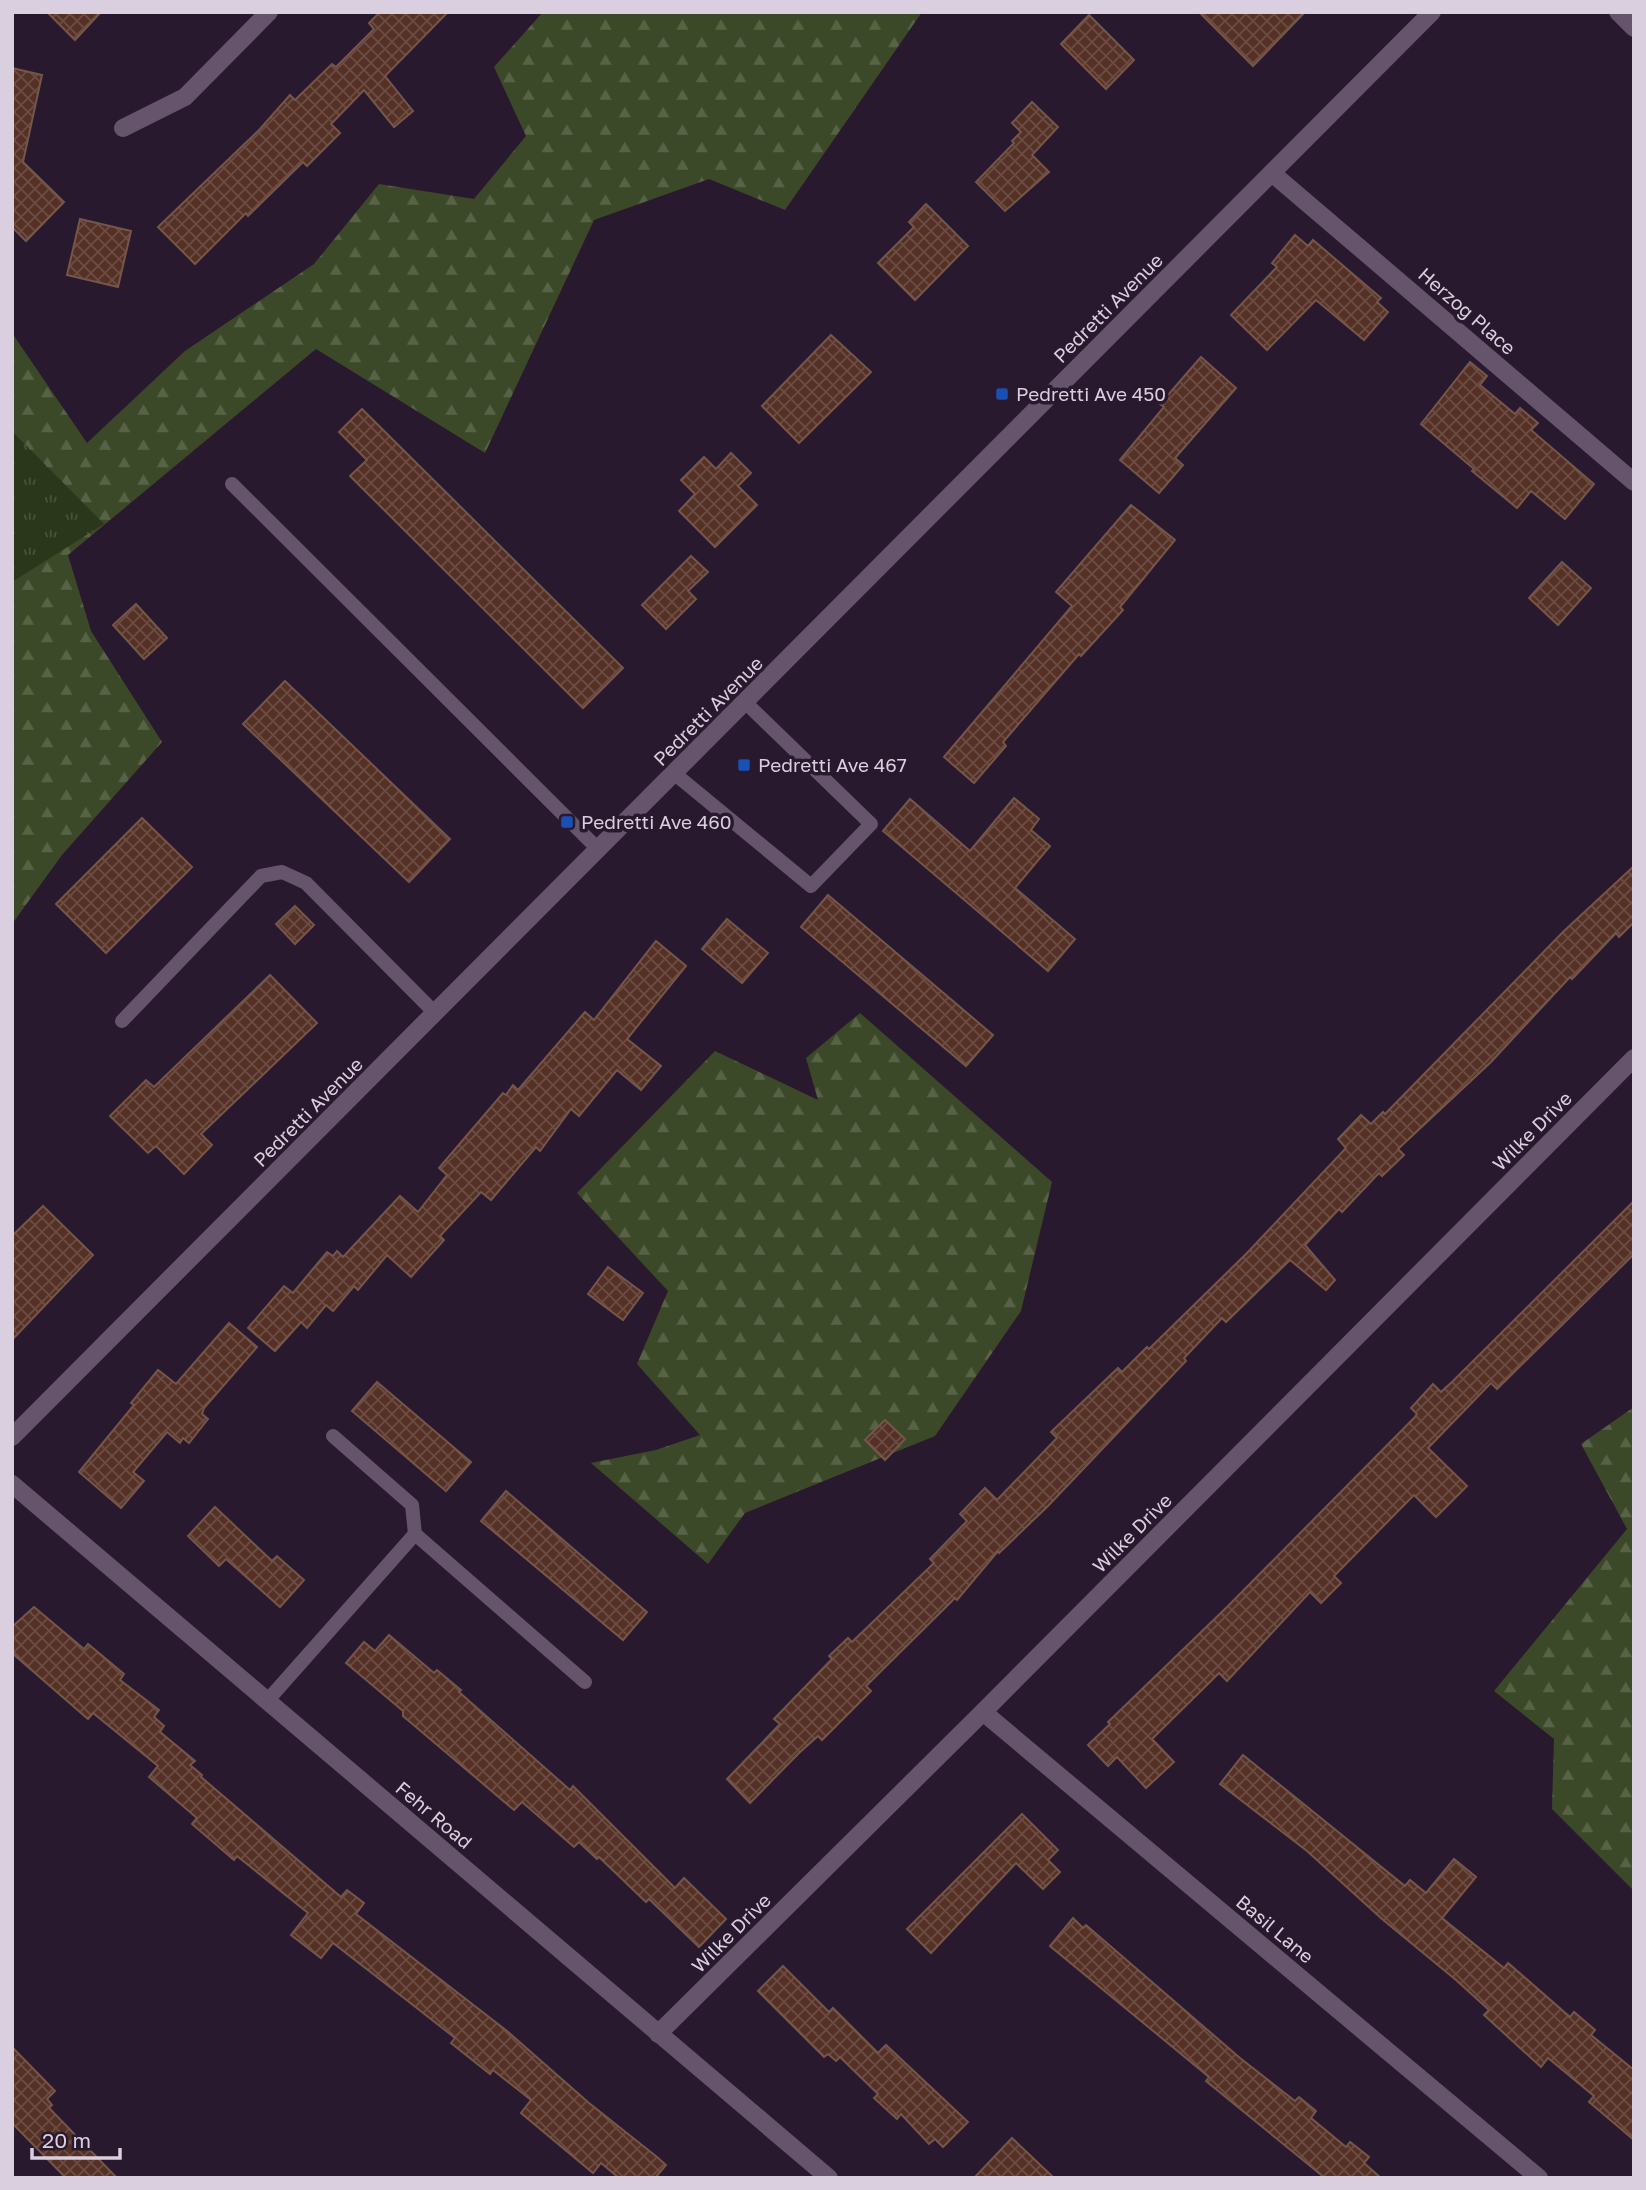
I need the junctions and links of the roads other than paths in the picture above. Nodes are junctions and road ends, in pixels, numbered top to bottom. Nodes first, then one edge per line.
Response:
1 (270, 12) edge
2 (1432, 12) edge
3 (1618, 12) edge
4 (1634, 28) edge
5 (123, 128) dead end
6 (1272, 173) junction
7 (1634, 482) edge
8 (232, 484) dead end
9 (746, 703) junction
10 (675, 774) junction
11 (599, 850) junction
12 (436, 1014) junction
13 (122, 1021) dead end
14 (1634, 1058) edge
15 (333, 1436) dead end
16 (12, 1437) edge
17 (12, 1484) edge
18 (415, 1534) junction
19 (585, 1682) dead end
20 (267, 1701) junction
21 (983, 1712) junction
22 (658, 2034) junction
23 (828, 2178) edge
24 (1539, 2178) edge

1 - 5 street
2 - 6 street, Pedretti Avenue
3 - 4 street
6 - 7 street, Herzog Place
6 - 9 street, Pedretti Avenue
8 - 11 lane
9 - 10 street, Pedretti Avenue
9 - 10 lane
10 - 11 street, Pedretti Avenue
11 - 12 street, Pedretti Avenue
12 - 13 lane
12 - 16 street, Pedretti Avenue
14 - 21 street, Wilke Drive
15 - 18 lane
17 - 20 street, Fehr Road
18 - 19 lane
18 - 20 lane
20 - 22 street, Fehr Road
21 - 22 street, Wilke Drive
21 - 24 street, Basil Lane
22 - 23 street, Fehr Road

